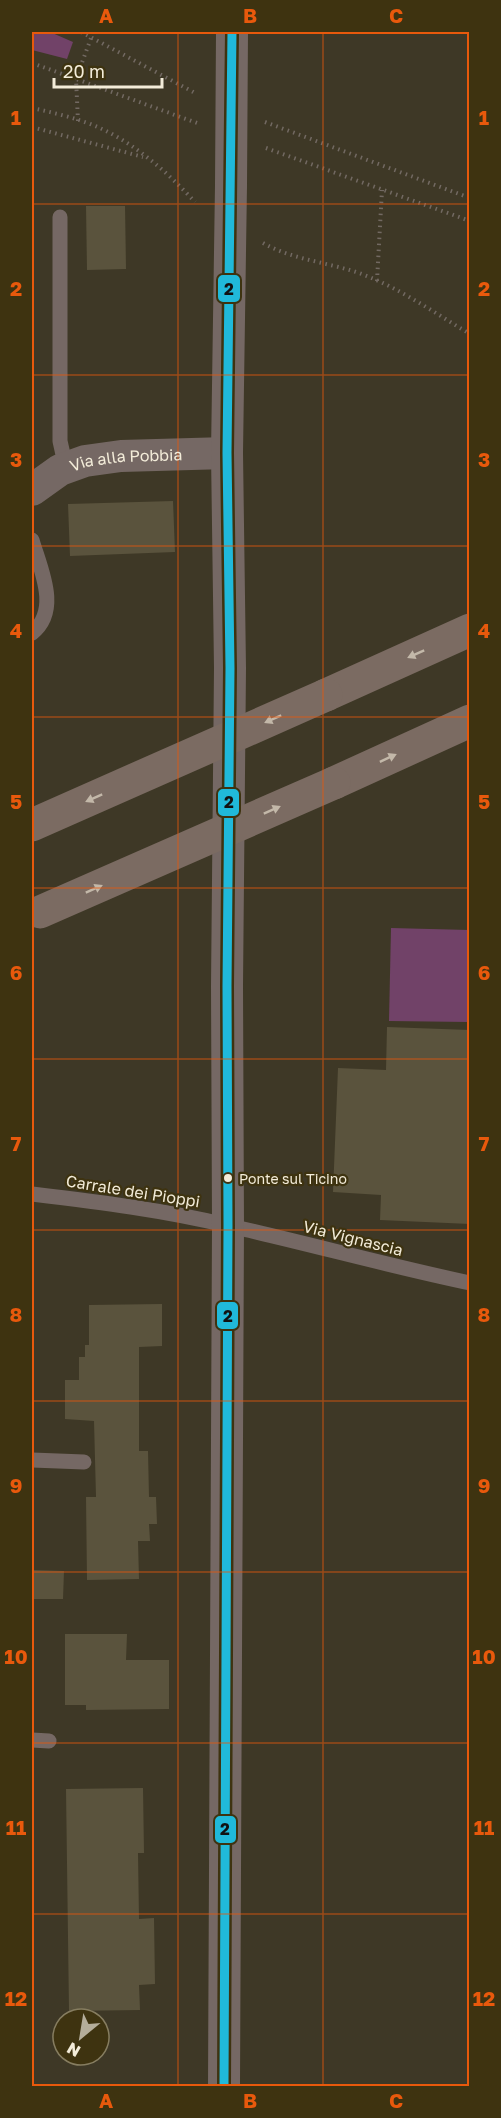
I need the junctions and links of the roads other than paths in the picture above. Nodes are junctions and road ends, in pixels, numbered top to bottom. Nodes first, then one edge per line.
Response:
1 (232, 32) edge
2 (60, 217) dead end
3 (228, 453) junction
4 (43, 484) edge
5 (32, 540) edge
6 (470, 630) edge
7 (32, 633) edge
8 (470, 721) edge
9 (32, 825) edge
10 (36, 914) edge
11 (32, 1194) edge
12 (228, 1225) junction
13 (470, 1282) edge
14 (32, 1460) edge
15 (84, 1462) dead end
16 (32, 1740) edge
17 (49, 1741) dead end
18 (224, 2086) edge

1 - 3 street, bridge
2 - 4 lane
3 - 4 street, Via alla Pobbia
3 - 12 street
5 - 7 lane
6 -> 9 highway, bridge
10 -> 8 highway, bridge
11 - 12 lane, Carrale dei Pioppi
12 - 13 lane, Via Vignascia
12 - 18 street
14 - 15 lane
16 - 17 lane

